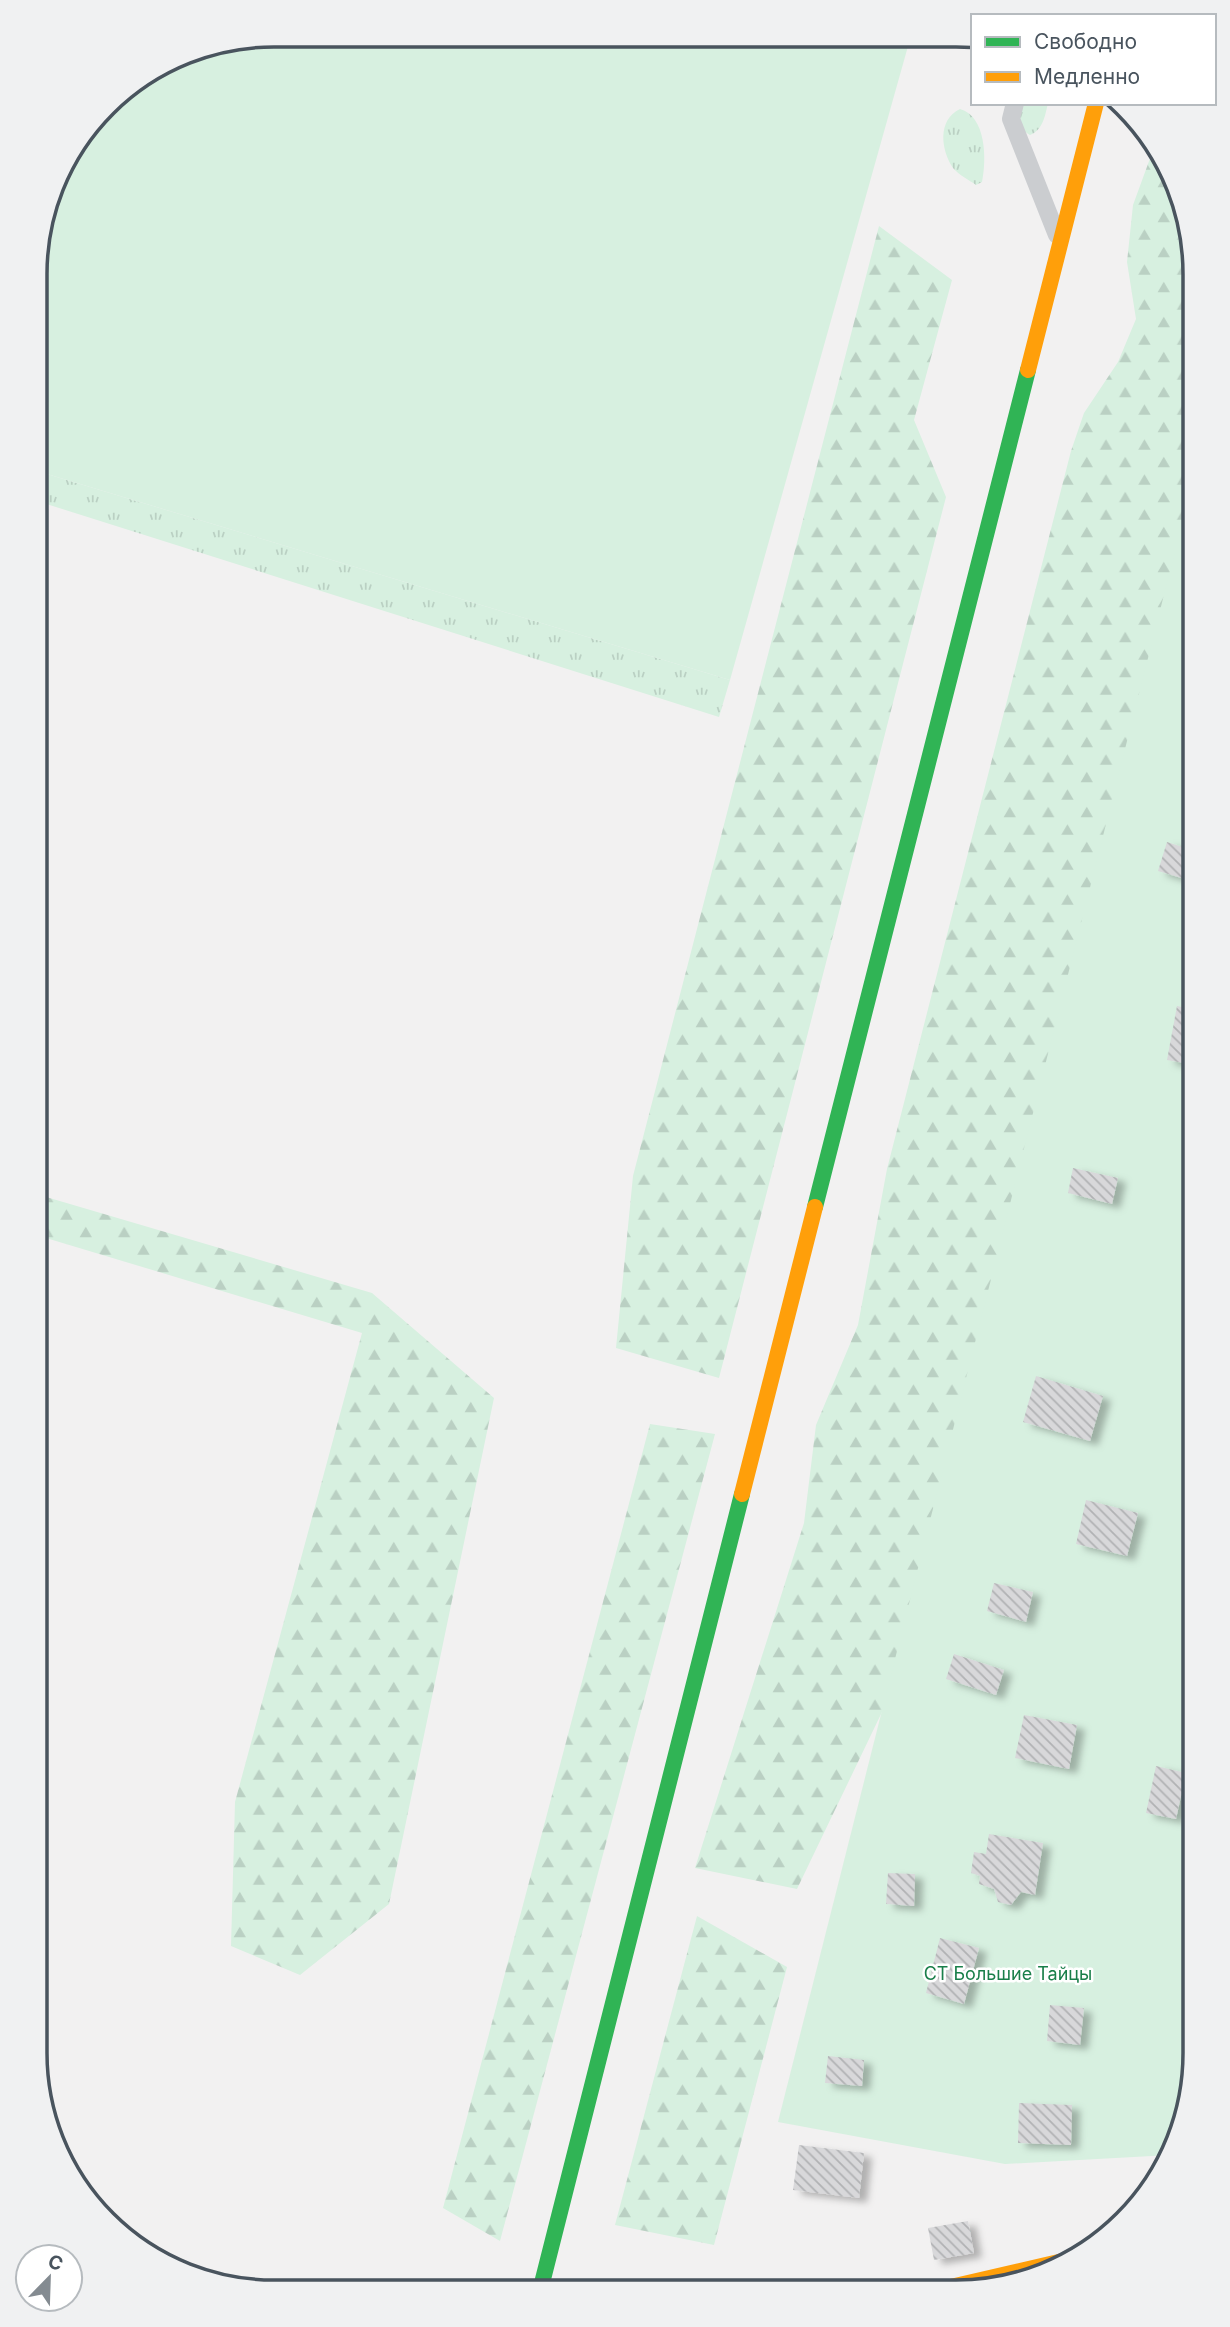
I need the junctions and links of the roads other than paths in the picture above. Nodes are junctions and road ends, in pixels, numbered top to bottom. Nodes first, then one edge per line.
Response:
1 (1014, 105) edge
2 (1096, 105) edge
3 (1061, 244) junction
4 (543, 2280) edge

1 - 3 lane
2 - 3 main road
3 - 4 main road

